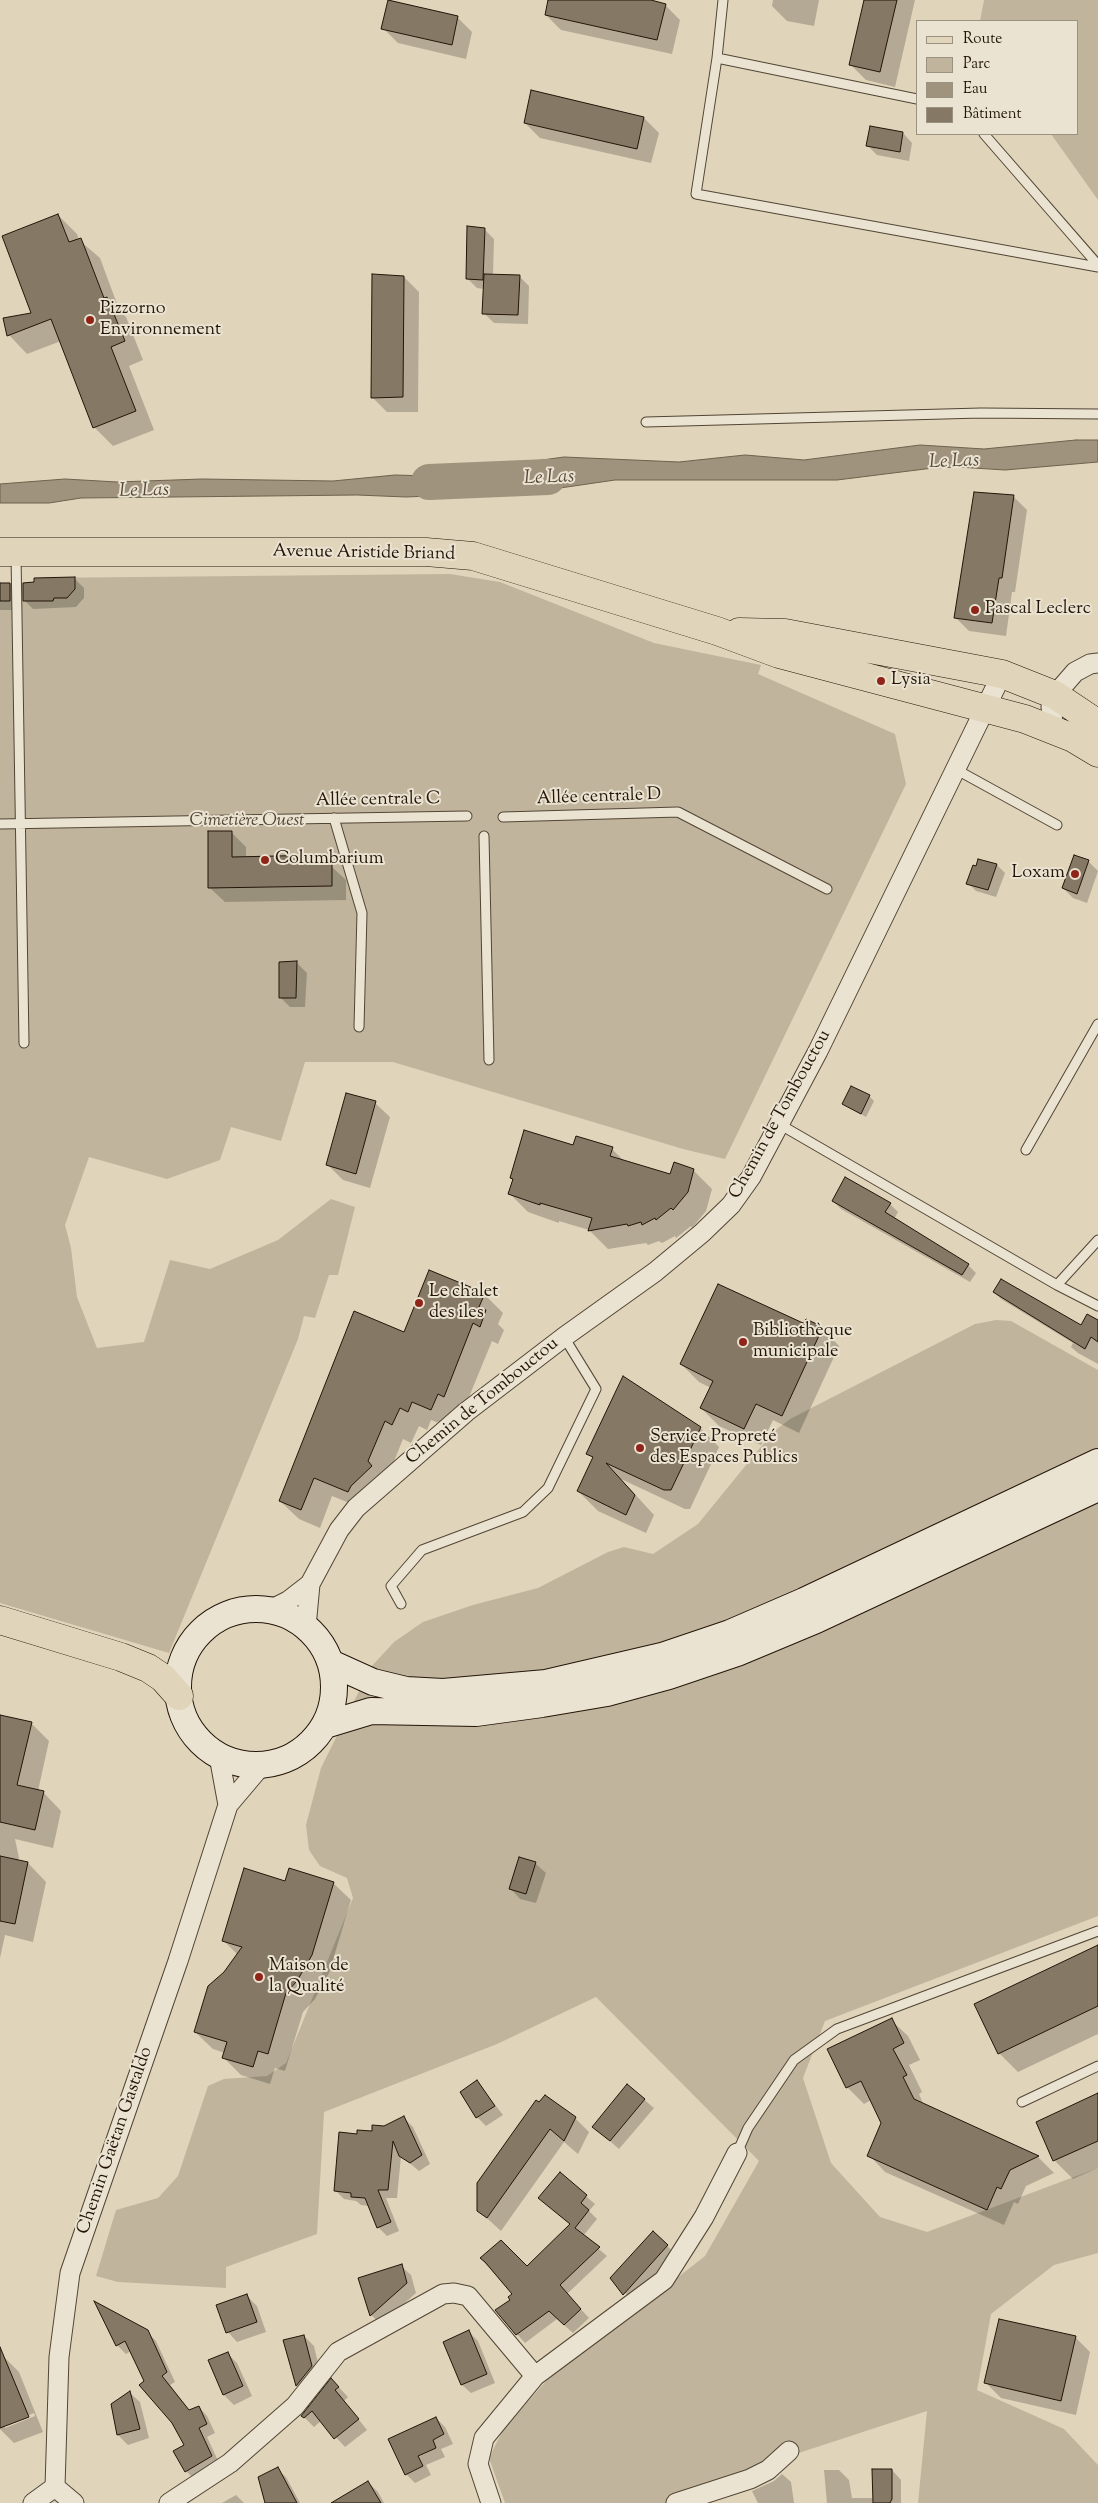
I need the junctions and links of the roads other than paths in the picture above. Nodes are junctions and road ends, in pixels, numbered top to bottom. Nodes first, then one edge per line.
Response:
1 (723, 0) edge
2 (717, 58) junction
3 (916, 99) edge
4 (985, 135) edge
5 (1098, 266) edge
6 (1098, 414) edge
7 (646, 422) dead end
8 (8, 552) edge
9 (717, 631) junction
10 (1098, 663) edge
11 (1002, 674) junction
12 (1055, 695) junction
13 (987, 708) junction
14 (1098, 724) edge
15 (1054, 730) junction
16 (1098, 753) edge
17 (956, 770) junction
18 (467, 816) dead end
19 (503, 817) dead end
20 (334, 818) junction
21 (0, 824) edge
22 (20, 824) junction
23 (1057, 825) dead end
24 (484, 836) dead end
25 (827, 888) dead end
26 (1098, 1024) edge
27 (359, 1027) dead end
28 (24, 1043) dead end
29 (489, 1060) dead end
30 (779, 1124) junction
31 (1026, 1150) dead end
32 (1098, 1240) edge
33 (1057, 1285) junction
34 (1098, 1306) edge
35 (564, 1337) junction
36 (1098, 1462) edge
37 (1098, 1488) edge
38 (310, 1584) junction
39 (402, 1604) dead end
40 (270, 1610) junction
41 (0, 1620) edge
42 (306, 1626) junction
43 (331, 1662) junction
44 (179, 1696) junction
45 (325, 1726) junction
46 (220, 1756) junction
47 (261, 1766) junction
48 (228, 1805) junction
49 (1098, 1931) edge
50 (1098, 2066) edge
51 (1022, 2102) dead end
52 (737, 2153) joint
53 (535, 2376) junction
54 (789, 2451) dead end
55 (55, 2487) junction
56 (33, 2503) edge
57 (74, 2503) edge
58 (168, 2503) edge
59 (491, 2503) edge
60 (676, 2503) edge

1 - 2 lane
2 - 3 lane
2 - 5 lane
4 - 5 lane
6 - 7 lane
8 - 9 main road, Avenue Aristide Briand
8 - 22 lane
9 - 11 main road, Avenue Aristide Briand
9 - 13 main road, Avenue Aristide Briand
10 - 12 street
11 - 12 main road, Avenue Aristide Briand
11 - 13 street, Chemin de Tombouctou
12 - 14 main road, Avenue Aristide Briand
12 - 15 street
13 - 15 main road, Avenue Aristide Briand
13 - 17 street, Chemin de Tombouctou
15 - 16 main road, Avenue Aristide Briand
17 - 23 lane
17 - 30 street, Chemin de Tombouctou
18 - 20 lane, Allée centrale C
19 - 25 lane, Allée centrale D
20 - 22 lane, Allée centrale C
20 - 27 lane
21 - 22 lane, Allée centrale C
22 - 28 lane
24 - 29 lane
26 - 31 lane
30 - 33 lane
30 - 35 street, Chemin de Tombouctou
32 - 33 lane
33 - 34 lane
35 - 38 street, Chemin de Tombouctou
35 - 39 lane
36 - 43 main road
37 - 45 main road
38 - 40 street, Chemin de Tombouctou
38 - 42 street, Chemin de Tombouctou
40 - 42 main road
40 - 44 main road
41 - 44 main road
42 - 43 main road
43 - 45 main road
44 - 46 main road
45 - 47 main road
46 - 47 main road
46 - 48 street, Chemin Gaëtan Gastaldo
47 - 48 street, Chemin Gaëtan Gastaldo
48 - 55 street, Chemin Gaëtan Gastaldo
49 - 52 lane
50 - 51 lane
52 - 53 street
53 - 58 street
53 - 59 street
54 - 60 street
55 - 56 street
55 - 57 street

